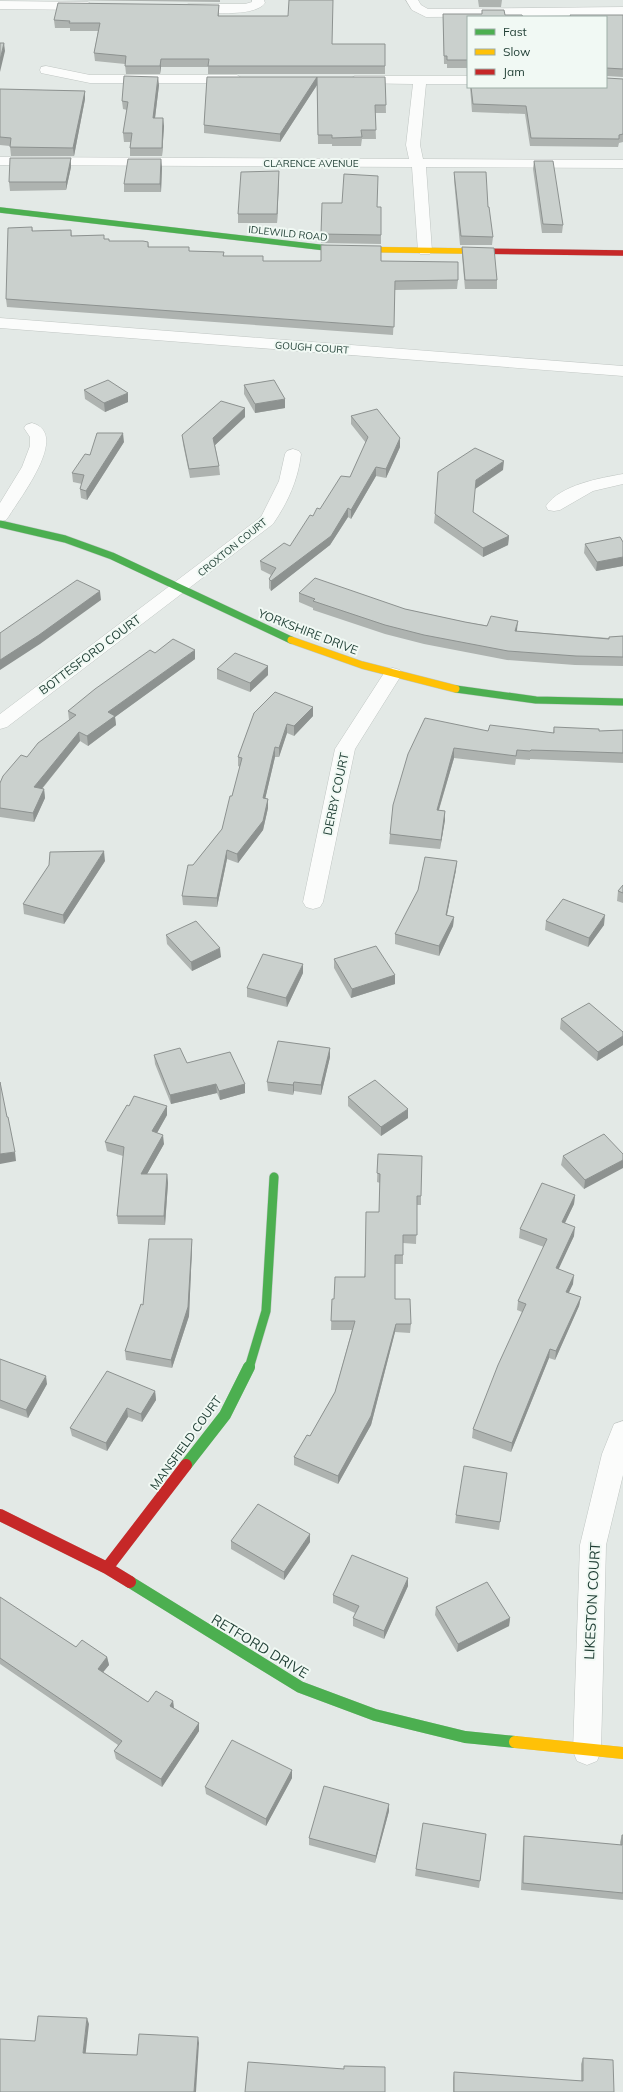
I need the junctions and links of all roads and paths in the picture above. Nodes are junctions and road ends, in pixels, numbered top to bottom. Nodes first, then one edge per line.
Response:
1 (258, 0) edge
2 (412, 0) edge
3 (0, 5) edge
4 (101, 6) edge
5 (178, 8) edge
6 (623, 11) edge
7 (46, 70) dead end
8 (247, 79) edge
9 (341, 80) edge
10 (420, 80) junction
11 (467, 80) edge
12 (0, 161) edge
13 (419, 164) junction
14 (623, 164) edge
15 (0, 210) edge
16 (425, 251) junction
17 (623, 253) edge
18 (0, 323) edge
19 (623, 371) edge
20 (32, 428) dead end
21 (293, 454) dead end
22 (623, 479) edge
23 (554, 506) dead end
24 (0, 516) edge
25 (0, 524) edge
26 (179, 588) junction
27 (393, 674) junction
28 (623, 702) edge
29 (0, 722) edge
30 (313, 902) dead end
31 (274, 1177) dead end
32 (623, 1432) edge
33 (0, 1515) edge
34 (107, 1568) junction
35 (587, 1751) junction
36 (623, 1753) edge

1 - 5 street
2 - 6 street
3 - 4 street
7 - 8 street
9 - 10 street
10 - 11 street
10 - 13 street
12 - 13 street, CLARENCE AVENUE
13 - 14 street, CLARENCE AVENUE
13 - 16 street
15 - 16 street, IDLEWILD ROAD
16 - 17 street, IDLEWILD ROAD
18 - 19 street, GOUGH COURT
20 - 24 street
21 - 26 street, CROXTON COURT
22 - 23 street
25 - 26 street, YORKSHIRE DRIVE
26 - 27 street, YORKSHIRE DRIVE
26 - 29 street, BOTTESFORD COURT
27 - 28 street, YORKSHIRE DRIVE
27 - 30 street, DERBY COURT
31 - 34 street, MANSFIELD COURT
32 - 35 street, LIKESTON COURT
33 - 34 street, RETFORD DRIVE
34 - 35 street, RETFORD DRIVE
35 - 36 street, RETFORD DRIVE

